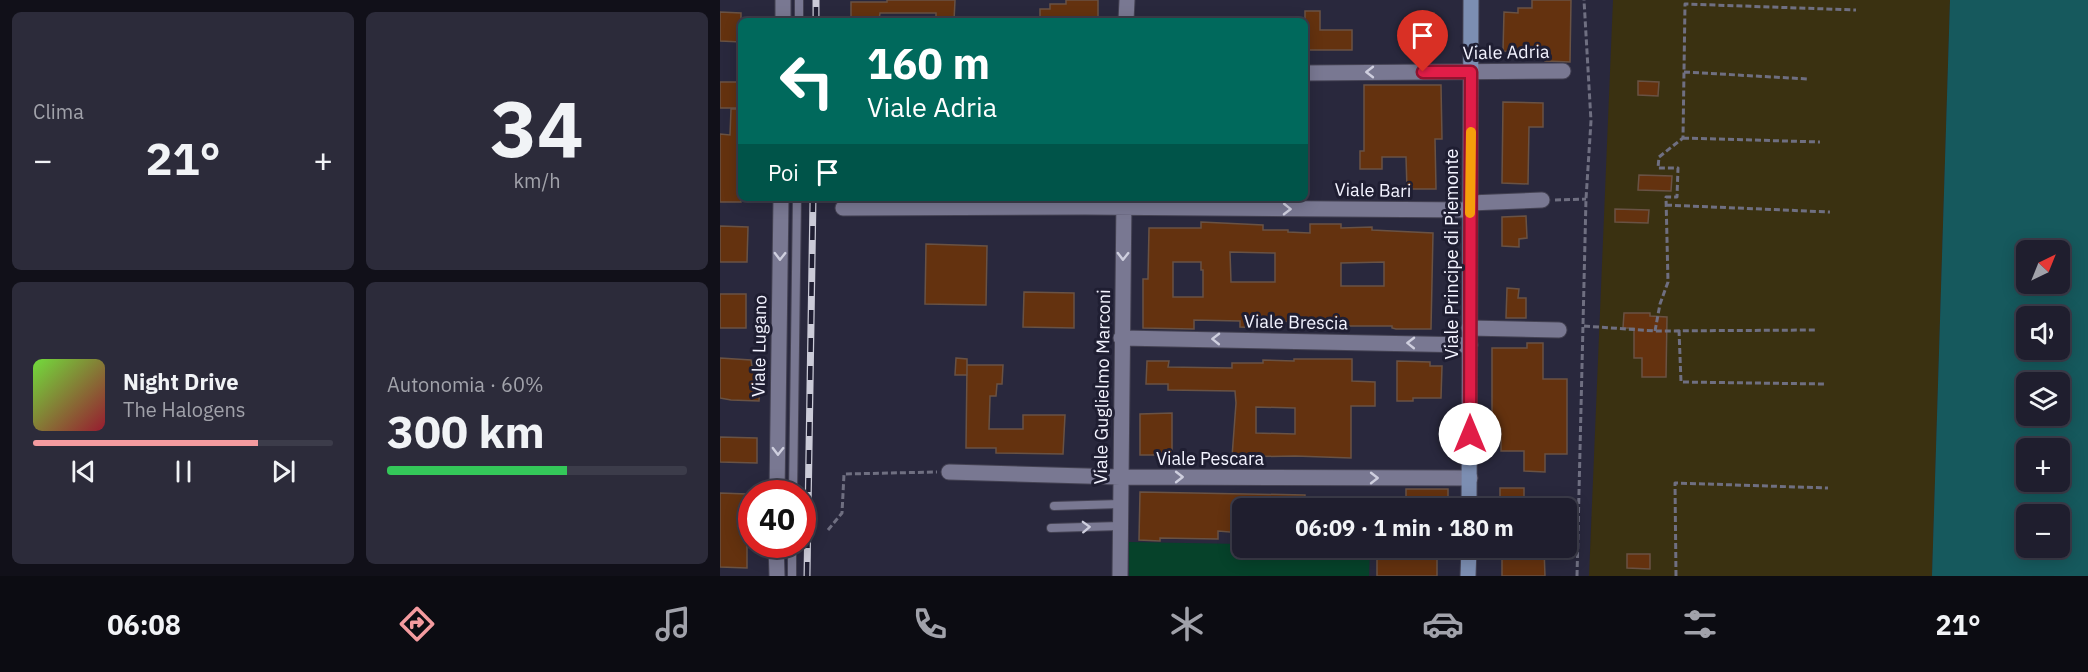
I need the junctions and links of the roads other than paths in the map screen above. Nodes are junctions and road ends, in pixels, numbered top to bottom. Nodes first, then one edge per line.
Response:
1 (783, 0) edge
2 (799, 0) edge
3 (1127, 0) edge
4 (1471, 0) edge
5 (783, 18) edge
6 (799, 18) edge
7 (1126, 18) edge
8 (1563, 71) dead end
9 (1471, 72) junction
10 (1308, 73) edge
11 (1542, 200) road end
12 (781, 201) edge
13 (797, 201) edge
14 (1124, 203) edge
15 (1470, 206) junction
16 (843, 208) dead end
17 (1470, 328) junction
18 (1559, 330) dead end
19 (1121, 338) junction
20 (1470, 345) junction
21 (950, 472) road end
22 (1120, 477) junction
23 (1470, 478) junction
24 (777, 480) edge
25 (793, 480) edge
26 (1469, 498) edge
27 (1120, 504) junction
28 (1054, 506) dead end
29 (1120, 526) junction
30 (1051, 528) dead end
31 (776, 558) edge
32 (792, 558) edge
33 (1469, 558) edge
34 (777, 576) edge
35 (792, 576) edge
36 (1120, 576) edge
37 (1468, 576) edge

1 - 5 street
2 - 6 lane
3 - 7 street
4 - 9 street, Viale Principe di Piemonte
8 - 9 street, Viale Adria
9 -> 10 street, Viale Adria
9 - 15 street, Viale Principe di Piemonte
11 - 15 street, Viale Bari
12 -> 24 street, Viale Lugano
13 - 25 lane
14 -> 15 street, Viale Bari
14 - 16 street, Viale Bari
14 -> 19 street, Viale Guglielmo Marconi
15 - 17 street, Viale Principe di Piemonte
17 - 18 street
17 - 20 street, Viale Principe di Piemonte
20 -> 19 street, Viale Brescia
19 - 22 street, Viale Guglielmo Marconi
20 - 23 street, Viale Principe di Piemonte
21 - 22 street, Viale Pescara
22 -> 23 street, Viale Pescara
22 - 27 street, Viale Guglielmo Marconi
23 - 26 street, Viale Principe di Piemonte
27 - 28 lane
27 - 29 street, Viale Guglielmo Marconi
30 -> 29 lane
29 - 36 street, Viale Guglielmo Marconi
31 - 34 street
32 - 35 lane
33 - 37 street

